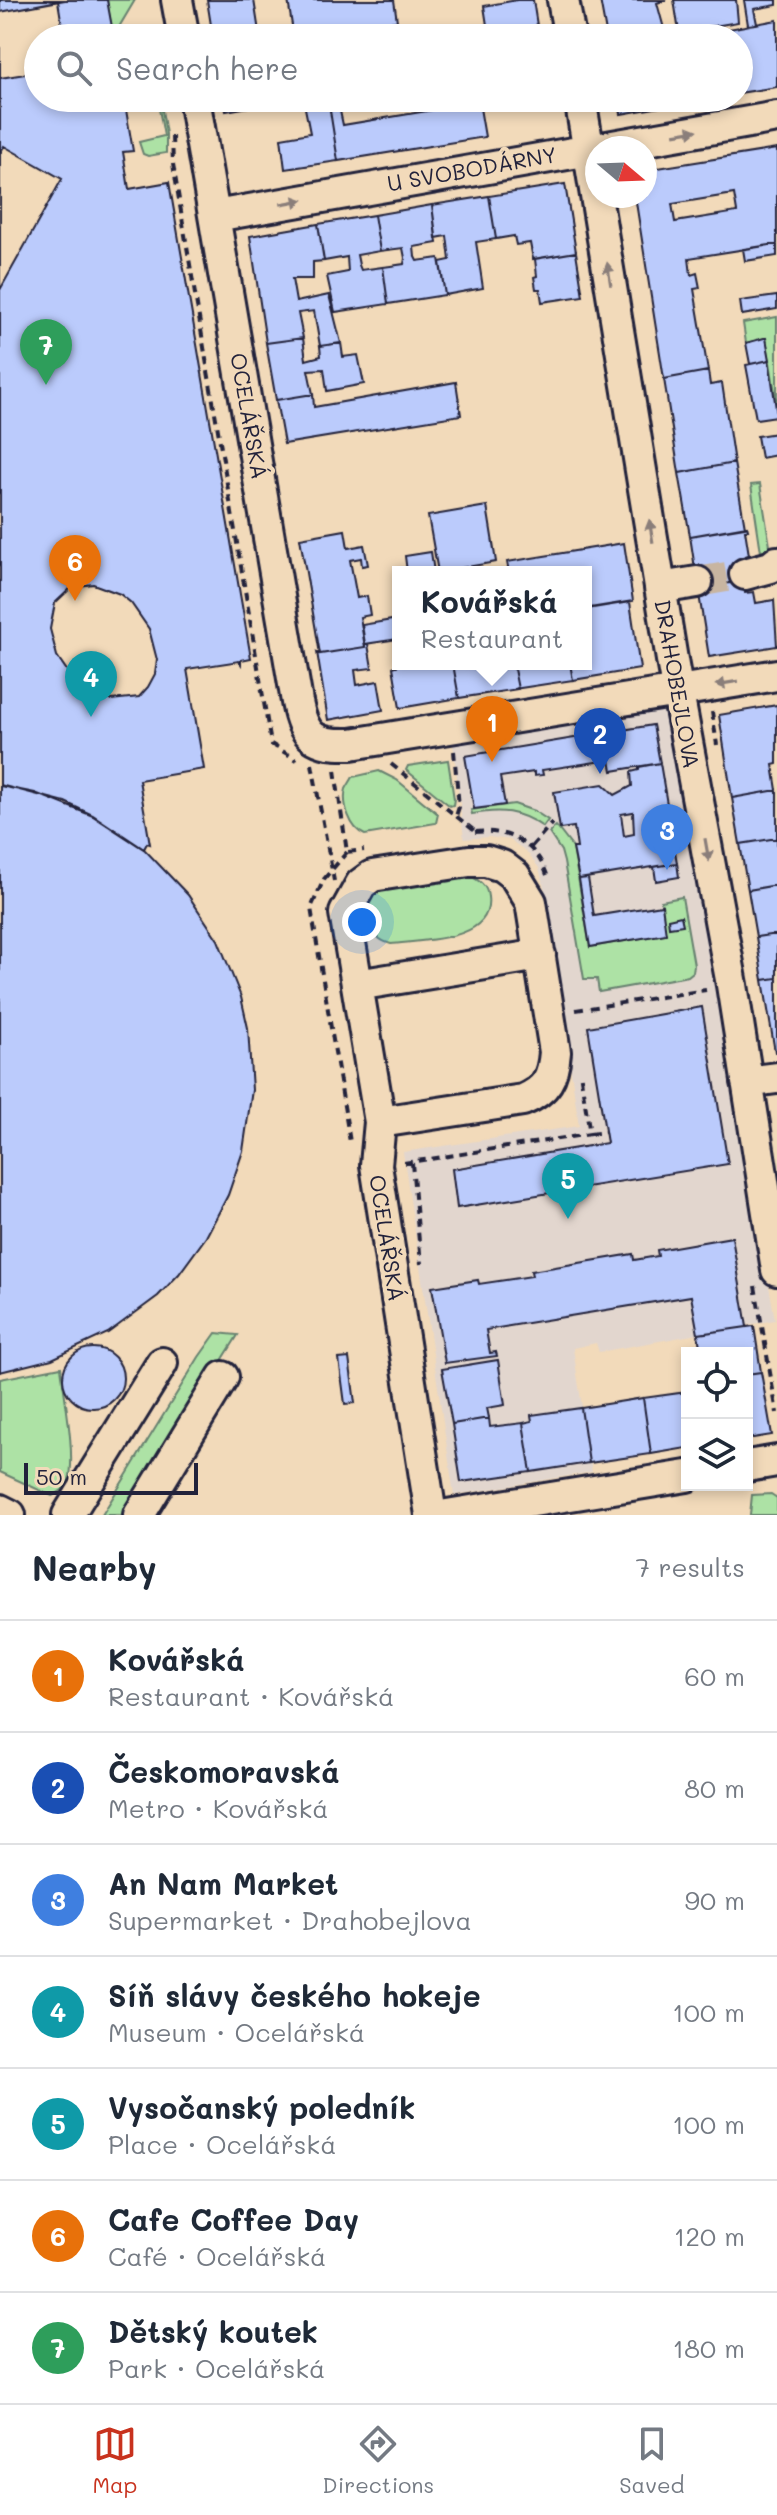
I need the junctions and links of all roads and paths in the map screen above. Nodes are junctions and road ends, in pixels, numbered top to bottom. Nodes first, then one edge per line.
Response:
1 (177, 0) edge
2 (563, 0) edge
3 (181, 24) edge
4 (567, 24) edge
5 (196, 112) edge
6 (582, 112) edge
7 (777, 117) edge
8 (172, 129) dead end
9 (587, 136) edge
10 (657, 137) edge
11 (585, 150) edge
12 (599, 208) edge
13 (215, 216) junction
14 (777, 562) edge
15 (745, 574) tunnel mouth
16 (697, 582) tunnel mouth
17 (660, 588) junction
18 (258, 657) dead end
19 (777, 675) edge
20 (677, 691) junction
21 (451, 728) junction
22 (390, 764) dead end
23 (312, 765) dead end
24 (342, 769) dead end
25 (456, 816) junction
26 (552, 823) dead end
27 (476, 832) junction
28 (461, 835) dead end
29 (531, 847) junction
30 (370, 849) dead end
31 (331, 872) dead end
32 (548, 879) dead end
33 (540, 955) junction
34 (357, 985) junction
35 (732, 985) junction
36 (570, 1011) dead end
37 (578, 1057) dead end
38 (777, 1078) edge
39 (747, 1082) junction
40 (380, 1122) junction
41 (605, 1132) dead end
42 (590, 1134) junction
43 (397, 1163) dead end
44 (412, 1163) junction
45 (421, 1269) dead end
46 (777, 1270) edge
47 (162, 1363) dead end
48 (223, 1377) dead end
49 (777, 1461) edge
50 (753, 1465) edge
51 (681, 1478) edge
52 (598, 1503) edge
53 (0, 1510) edge
54 (10, 1515) edge
55 (68, 1515) edge
56 (139, 1515) edge
57 (431, 1515) edge
58 (447, 1515) edge

1 - 3 street
2 - 4 street
5 - 13 street, OCELÁŘSKÁ
6 - 9 street, DRAHOBEJLOVA
10 -> 7 street, U SVOBODÁRNY
8 - 18 path
13 -> 11 street, U SVOBODÁRNY
17 -> 12 street, DRAHOBEJLOVA
13 - 21 street, OCELÁŘSKÁ
14 - 15 street
16 - 17 street
17 - 20 street, DRAHOBEJLOVA
19 -> 20 street
20 - 21 street
20 -> 35 street, DRAHOBEJLOVA
21 - 25 path
22 - 25 path
23 - 31 path
24 - 30 path
25 - 27 path
26 - 29 path
27 - 28 path
27 - 29 path
29 - 32 path
33 - 34 street
33 - 34 street, OCELÁŘSKÁ
33 - 40 street
34 - 40 street, OCELÁŘSKÁ
35 - 36 path
35 - 39 street, DRAHOBEJLOVA
37 - 42 path
38 - 39 street
39 - 46 street, DRAHOBEJLOVA
40 - 57 street, OCELÁŘSKÁ
41 - 42 path
42 - 44 path
43 - 44 path
44 - 45 path
47 - 55 street
48 - 56 street
49 - 50 street
51 - 52 street
52 - 58 street
53 - 54 street

